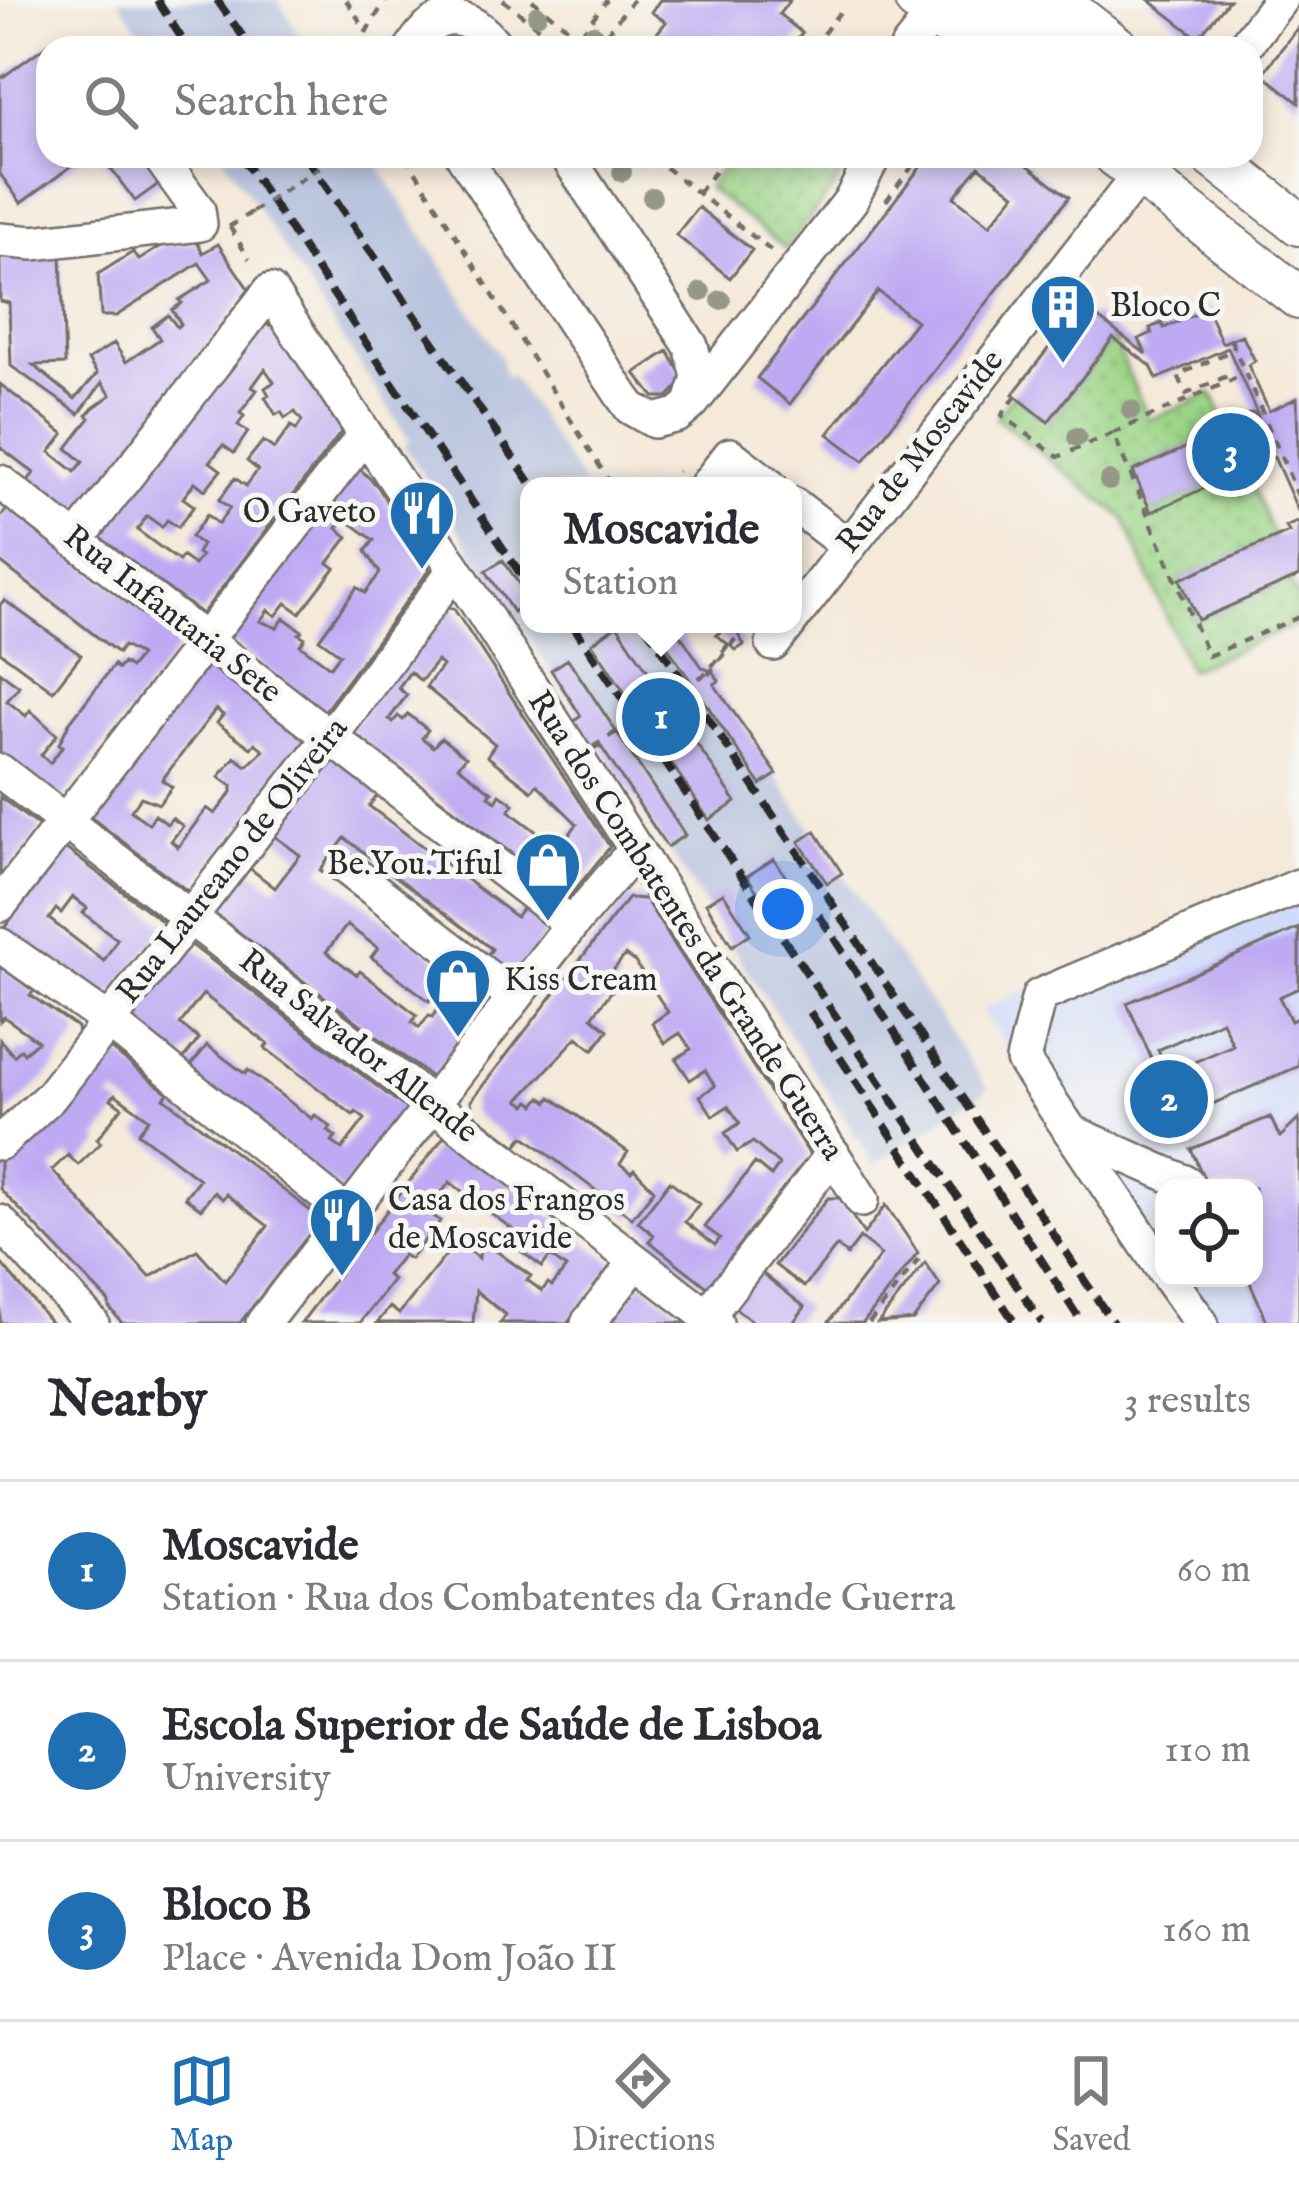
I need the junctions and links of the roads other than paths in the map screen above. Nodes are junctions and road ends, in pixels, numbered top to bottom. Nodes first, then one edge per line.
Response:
1 (1012, 0) edge
2 (1056, 0) edge
3 (1280, 0) edge
4 (937, 5) edge
5 (424, 36) edge
6 (486, 36) edge
7 (915, 36) edge
8 (967, 36) edge
9 (998, 36) edge
10 (1058, 36) edge
11 (1102, 36) edge
12 (1252, 36) edge
13 (1263, 161) edge
14 (168, 168) edge
15 (472, 168) edge
16 (576, 168) edge
17 (868, 168) edge
18 (1134, 168) edge
19 (1146, 168) edge
20 (1149, 168) edge
21 (1227, 168) edge
22 (1299, 189) edge
23 (1299, 224) edge
24 (0, 240) edge
25 (1299, 263) edge
26 (1299, 298) edge
27 (759, 321) junction
28 (680, 327) junction
29 (691, 404) junction
30 (364, 436) junction
31 (713, 477) edge
32 (758, 477) edge
33 (0, 482) edge
34 (802, 511) edge
35 (76, 541) junction
36 (848, 546) junction
37 (455, 569) junction
38 (802, 596) edge
39 (205, 640) junction
40 (330, 737) junction
41 (0, 771) edge
42 (65, 821) junction
43 (635, 850) junction
44 (353, 873) dead end
45 (1299, 886) edge
46 (0, 905) edge
47 (188, 916) junction
48 (572, 924) junction
49 (0, 944) edge
50 (515, 998) junction
51 (108, 1021) junction
52 (432, 1104) junction
53 (1069, 1131) junction
54 (0, 1143) edge
55 (832, 1154) junction
56 (862, 1200) dead end
57 (1121, 1210) junction
58 (347, 1214) junction
59 (0, 1222) edge
60 (1155, 1259) edge
61 (636, 1262) junction
62 (1175, 1287) edge
63 (711, 1320) edge
64 (92, 1323) edge
65 (262, 1323) edge
66 (588, 1323) edge
67 (1201, 1323) edge

1 - 10 main road
2 - 11 main road
3 - 12 street
4 - 7 street
4 - 8 main road
4 - 9 main road
5 - 6 street
13 - 22 main road
14 - 24 street
15 - 29 street
16 - 28 street
17 - 27 street
18 - 36 street, Rua de Moscavide
19 - 26 main road
20 - 25 main road
21 - 23 main road
27 - 28 street
27 - 29 street
28 - 29 street
30 - 35 street, Rua dos Combatentes da Grande Guerra
30 - 37 street, Rua dos Combatentes da Grande Guerra
30 - 39 street
31 - 32 street
33 - 35 street, Rua Infantaria Sete
34 - 36 street
35 - 39 street, Rua Infantaria Sete
36 - 38 street, Rua de Moscavide
37 - 40 street, Rua Laureano de Oliveira
37 - 43 street, Rua dos Combatentes da Grande Guerra
39 - 40 street, Rua Infantaria Sete
39 - 42 street
40 - 47 street, Rua Laureano de Oliveira
40 - 48 street, Rua Infantaria Sete
41 - 42 street, Rua Salvador Allende
42 - 46 street
42 - 47 street, Rua Salvador Allende
43 - 48 street
43 - 55 street, Rua dos Combatentes da Grande Guerra
44 - 50 street
45 - 53 street
47 - 51 street, Rua Laureano de Oliveira
47 - 52 street, Rua Salvador Allende
48 - 50 street
49 - 51 street
50 - 52 street
51 - 54 street, Rua Laureano de Oliveira
51 - 58 street
52 - 58 street
52 - 61 street, Rua Salvador Allende
53 - 57 street
53 - 57 street
55 - 56 street, Rua dos Combatentes da Grande Guerra
55 - 63 street
57 - 60 street
58 - 65 street
59 - 64 street
61 - 63 street, Rua Salvador Allende
61 - 66 street
62 - 67 street

